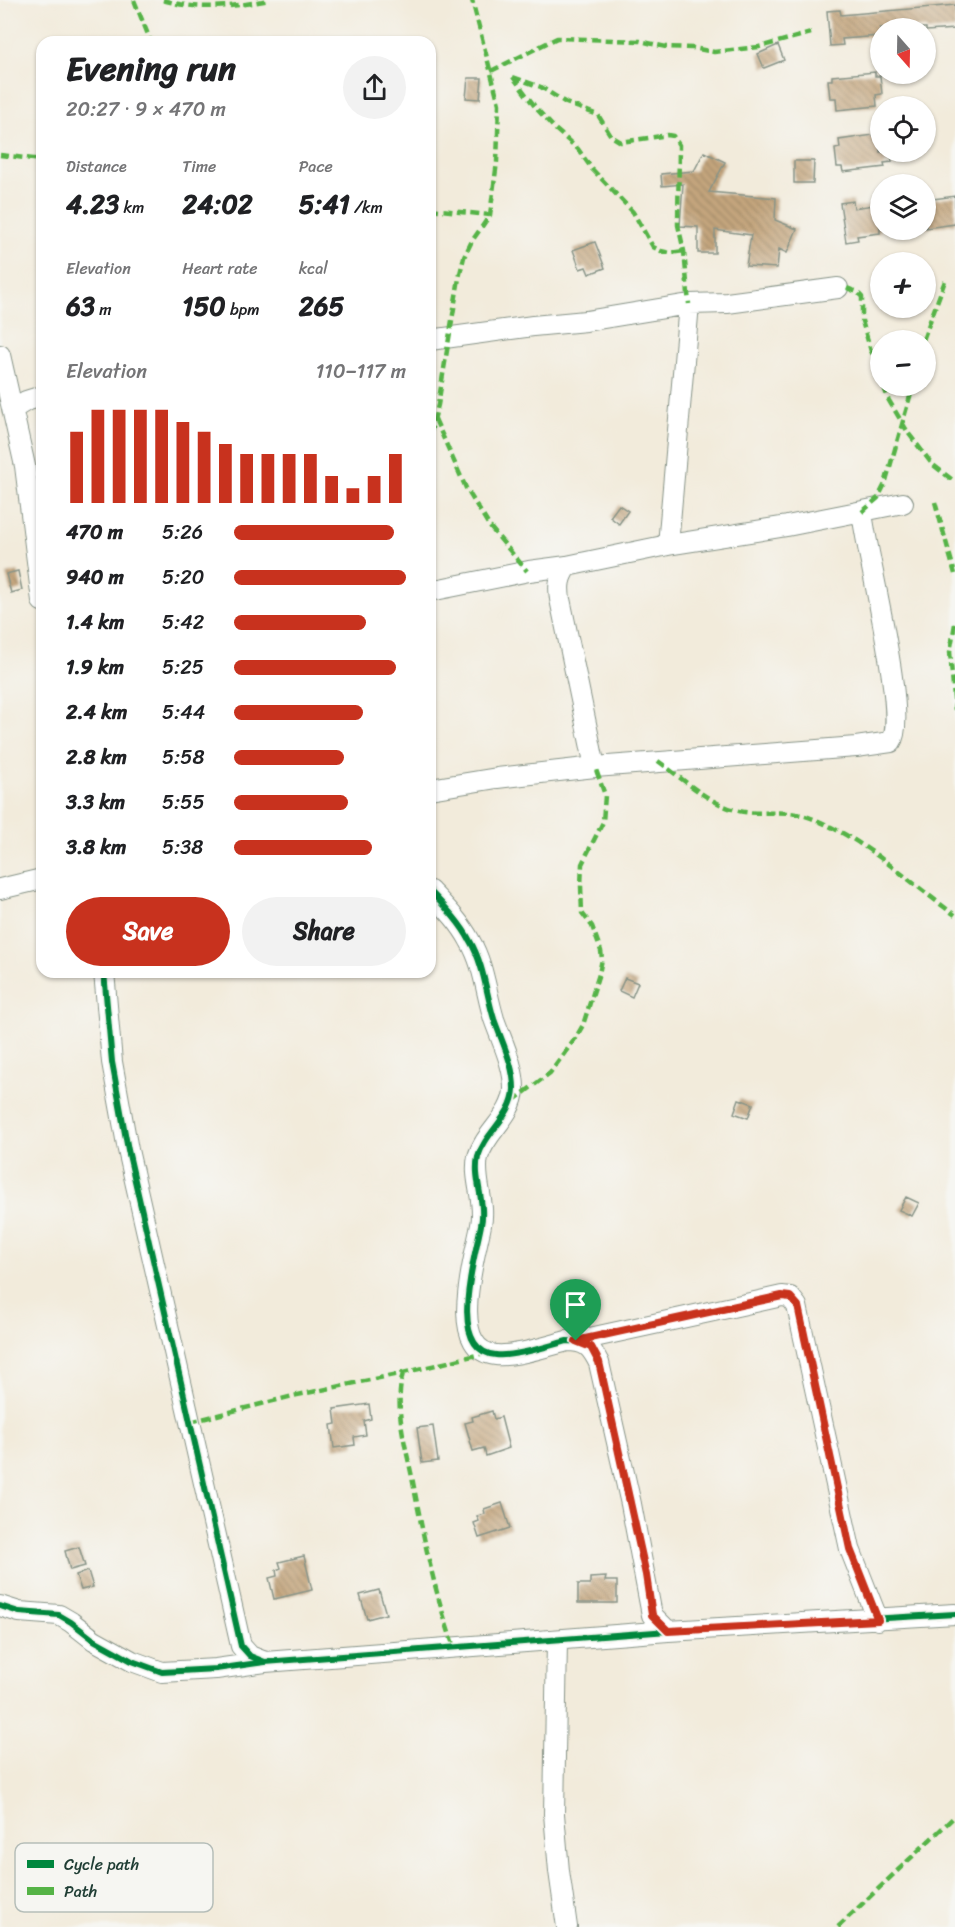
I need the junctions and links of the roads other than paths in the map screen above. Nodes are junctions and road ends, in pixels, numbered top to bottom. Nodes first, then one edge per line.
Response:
1 (838, 288) dead end
2 (689, 304) junction
3 (436, 339) edge
4 (0, 355) edge
5 (36, 398) edge
6 (13, 409) junction
7 (903, 503) dead end
8 (862, 512) junction
9 (668, 545) junction
10 (36, 553) edge
11 (567, 566) junction
12 (436, 590) edge
13 (595, 767) junction
14 (436, 788) edge
15 (36, 880) edge
16 (0, 889) edge
17 (436, 897) edge
18 (105, 978) edge
19 (576, 1341) junction
20 (0, 1606) edge
21 (955, 1614) edge
22 (878, 1620) junction
23 (668, 1631) junction
24 (557, 1641) junction
25 (265, 1662) junction
26 (567, 1927) edge

1 - 2 street
2 - 3 street
2 - 9 street
4 - 6 street
5 - 6 street
6 - 10 street
7 - 8 street
8 - 9 street
8 - 13 street
9 - 11 street
11 - 12 street
11 - 13 street
13 - 14 street
15 - 16 street
17 - 19 street
18 - 25 street
19 - 22 street
19 - 23 street
20 - 25 street
21 - 22 street
22 - 23 street
23 - 24 street
24 - 25 street
24 - 26 street

